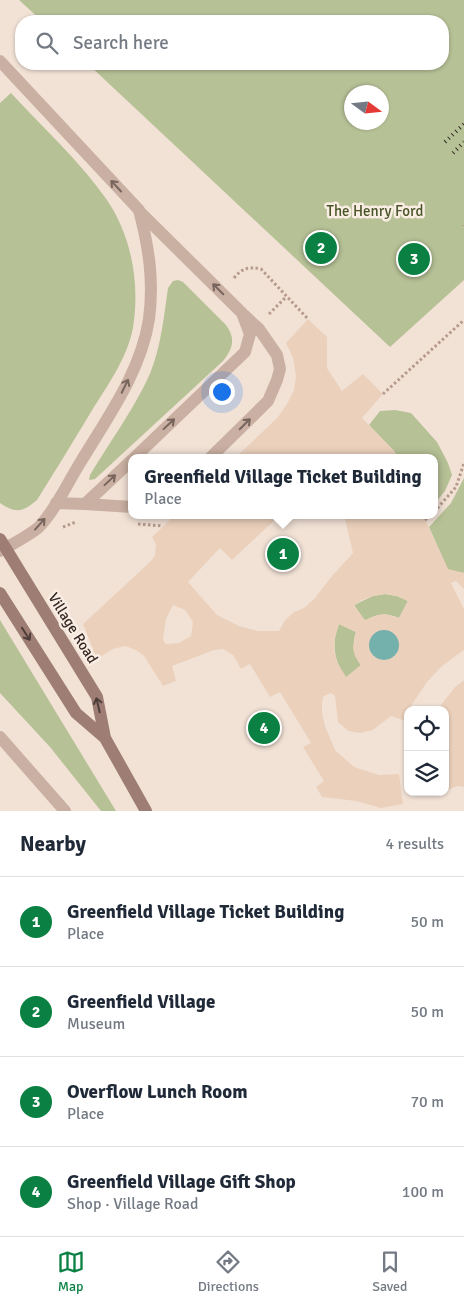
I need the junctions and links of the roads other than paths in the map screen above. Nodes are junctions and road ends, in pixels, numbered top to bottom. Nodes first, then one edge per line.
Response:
1 (0, 61) edge
2 (139, 210) junction
3 (242, 312) junction
4 (138, 454) edge
5 (214, 454) edge
6 (128, 464) edge
7 (56, 503) junction
8 (85, 504) junction
9 (128, 507) edge
10 (2, 546) edge
11 (0, 593) edge
12 (0, 737) edge
13 (105, 738) junction
14 (65, 811) edge
15 (146, 811) edge

2 -> 1 lane
3 -> 2 lane
7 -> 2 lane
4 -> 3 lane
5 -> 3 lane
8 -> 6 lane
7 - 8 lane
10 -> 7 lane
8 - 9 lane
13 -> 10 street, Village Road
11 -> 13 street, Village Road
12 - 14 lane
13 - 15 street, Village Road

